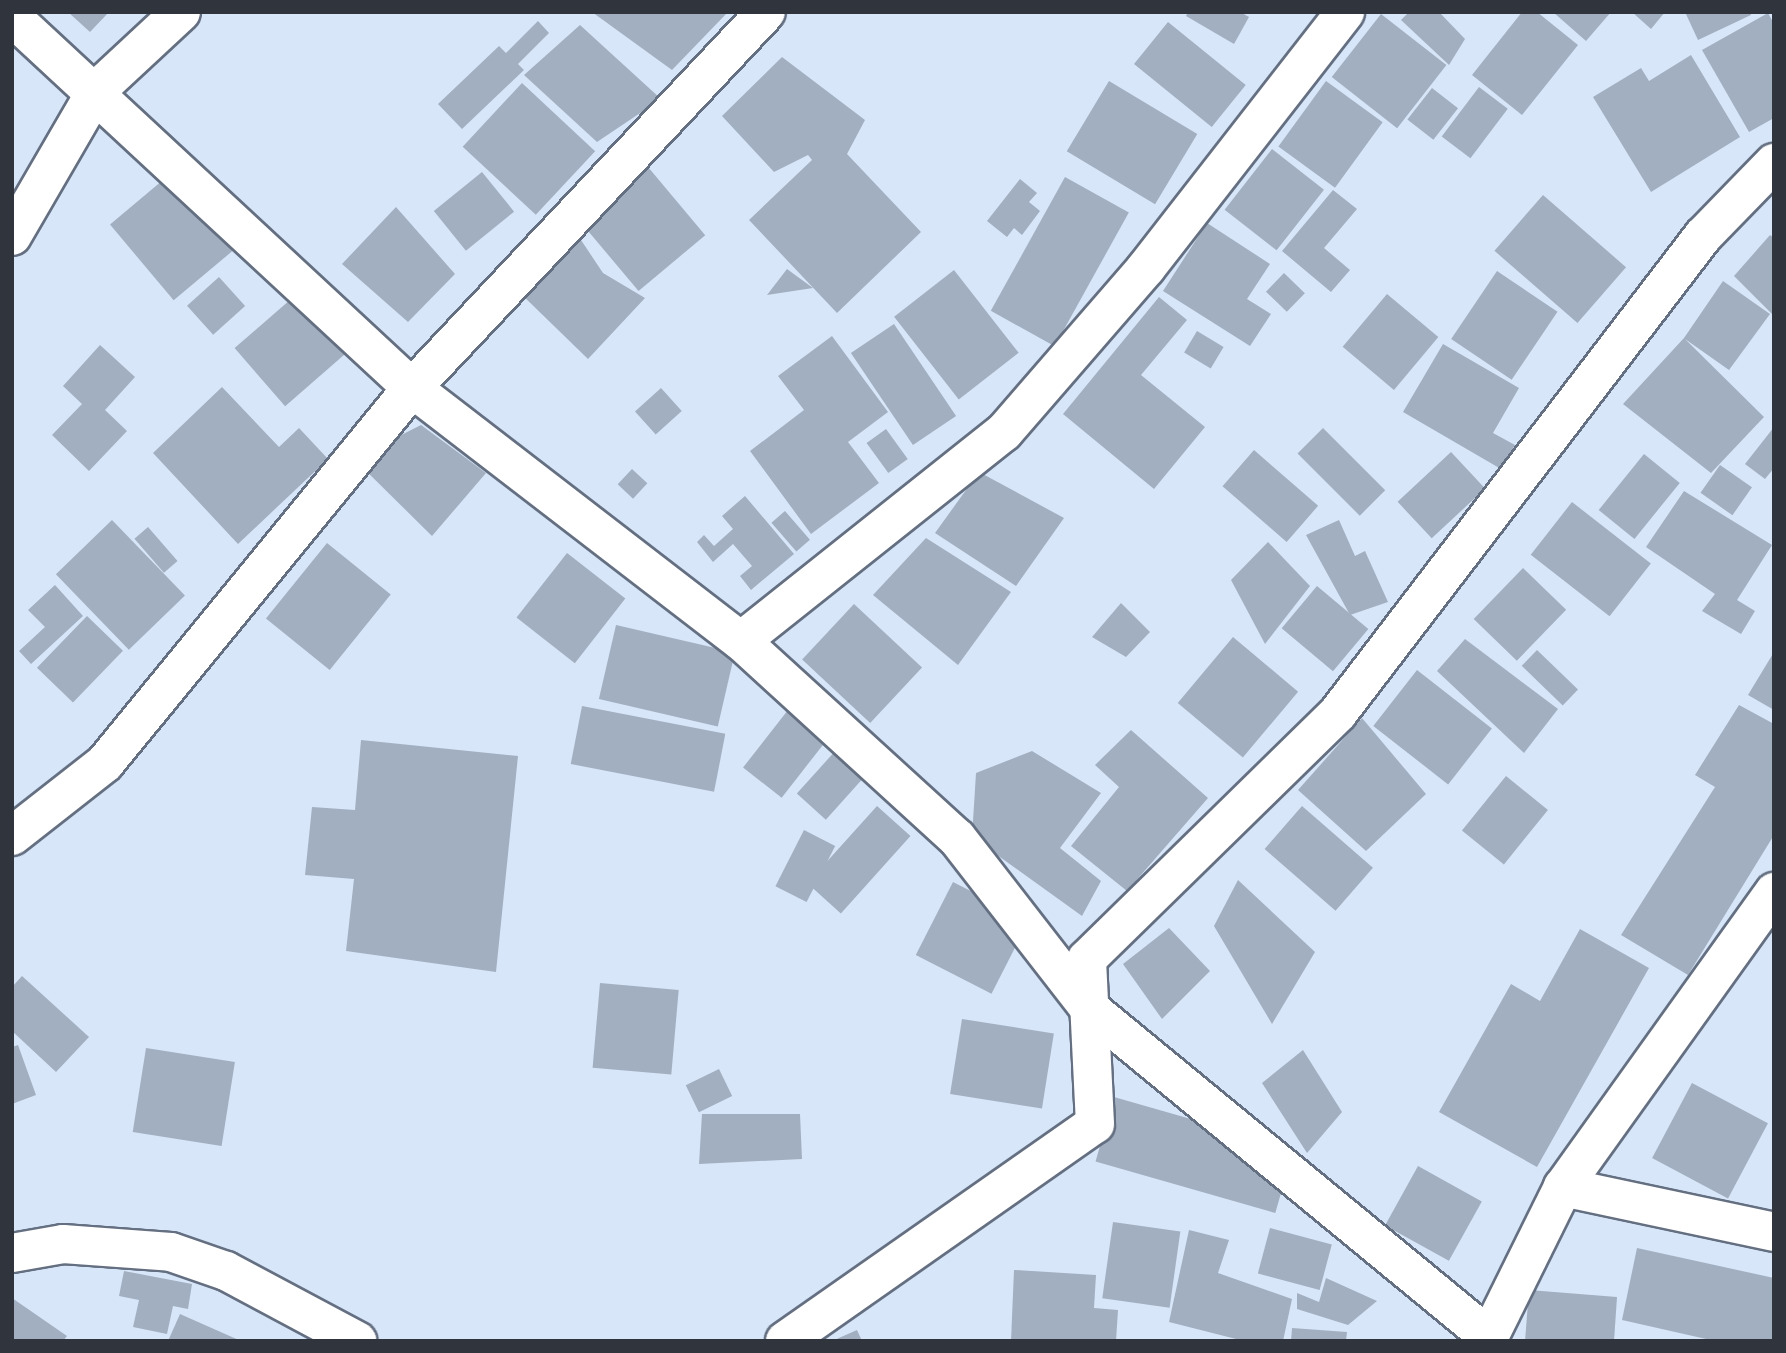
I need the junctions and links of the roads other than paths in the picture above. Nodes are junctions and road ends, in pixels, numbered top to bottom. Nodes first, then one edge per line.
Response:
1 (181, 12) edge
2 (766, 12) edge
3 (1345, 12) edge
4 (12, 17) edge
5 (96, 91) junction
6 (1774, 163) edge
7 (12, 236) edge
8 (412, 388) junction
9 (741, 641) junction
10 (12, 836) edge
11 (1774, 892) edge
12 (1089, 1008) junction
13 (1563, 1187) junction
14 (1774, 1232) edge
15 (12, 1253) edge
16 (1488, 1339) edge
17 (357, 1341) edge
18 (785, 1341) edge

1 - 5 street
2 - 8 street
3 - 9 street
4 - 5 street
5 - 7 street
5 - 8 street
6 - 12 street
8 - 9 street
8 - 10 street
9 - 12 street
11 - 13 street
12 - 16 street
12 - 18 street
13 - 14 street
13 - 16 street
15 - 17 street

